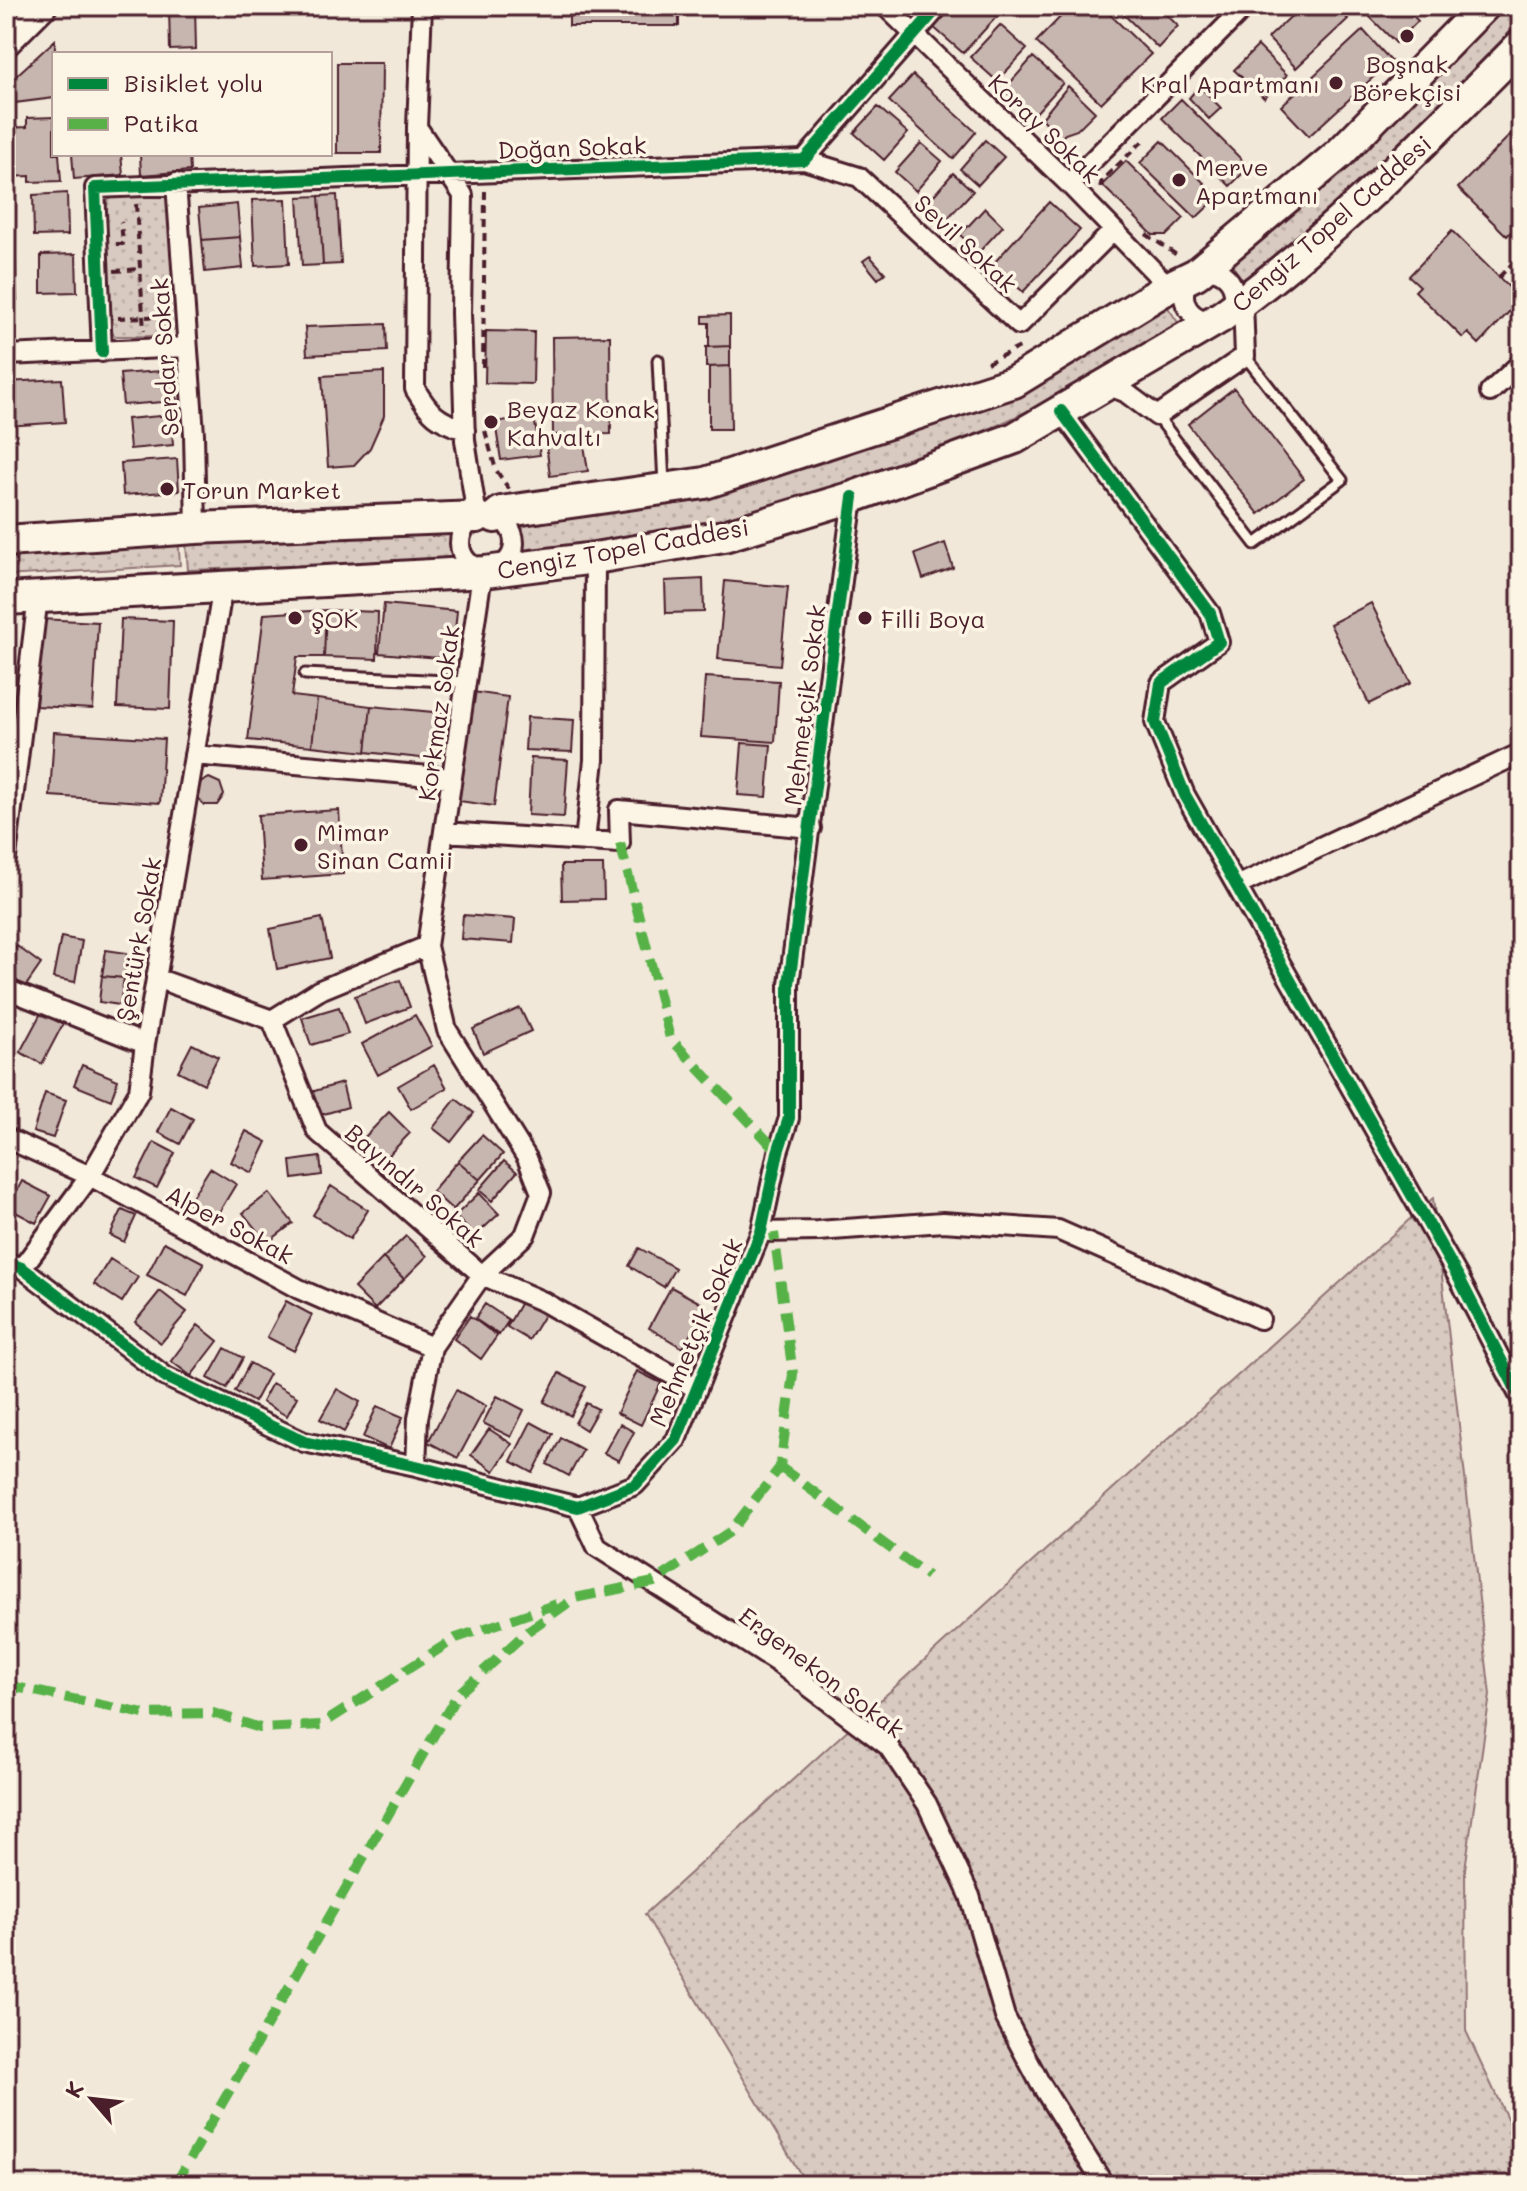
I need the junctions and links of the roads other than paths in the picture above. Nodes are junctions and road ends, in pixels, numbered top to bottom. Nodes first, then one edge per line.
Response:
1 (44, 6) edge
2 (422, 6) edge
3 (885, 6) edge
4 (939, 6) edge
5 (1246, 6) edge
6 (1484, 6) edge
7 (913, 33) junction
8 (6, 44) edge
9 (1521, 45) edge
10 (417, 127) junction
11 (804, 160) junction
12 (448, 174) junction
13 (416, 175) junction
14 (176, 183) junction
15 (1069, 184) junction
16 (1113, 231) junction
17 (1193, 261) junction
18 (1169, 287) junction
19 (1232, 309) junction
20 (187, 347) junction
21 (102, 352) junction
22 (6, 355) edge
23 (1245, 356) junction
24 (658, 360) dead end
25 (1521, 363) edge
26 (1106, 385) junction
27 (1490, 392) dead end
28 (1061, 411) junction
29 (1157, 416) junction
30 (474, 427) junction
31 (664, 488) junction
32 (853, 497) junction
33 (486, 517) junction
34 (196, 528) junction
35 (6, 541) edge
36 (595, 558) junction
37 (485, 572) junction
38 (223, 586) junction
39 (38, 597) junction
40 (6, 599) edge
41 (305, 674) dead end
42 (466, 682) junction
43 (1521, 753) edge
44 (194, 755) junction
45 (452, 778) junction
46 (811, 828) junction
47 (444, 832) junction
48 (585, 841) junction
49 (6, 857) edge
50 (1237, 886) junction
51 (427, 946) junction
52 (156, 978) junction
53 (6, 989) edge
54 (272, 1020) junction
55 (145, 1044) junction
56 (6, 1138) edge
57 (90, 1176) junction
58 (761, 1232) junction
59 (14, 1265) edge
60 (482, 1275) junction
61 (1260, 1319) dead end
62 (432, 1347) junction
63 (697, 1389) junction
64 (1521, 1399) edge
65 (416, 1466) junction
66 (578, 1507) junction
67 (1104, 2185) edge

1 - 8 street
2 - 10 street
3 - 7 street, Koray Sokak
4 - 7 street
5 - 15 street
6 - 17 main road, Cengiz Topel Caddesi
7 - 11 street
7 - 15 street, Koray Sokak
9 - 19 main road, Cengiz Topel Caddesi
10 - 12 street
10 - 13 street
11 - 12 street, Doğan Sokak
11 - 16 street, Sevil Sokak
12 - 13 street, Doğan Sokak
12 - 30 street
13 - 14 street, Doğan Sokak
13 - 30 street
14 - 20 street, Serdar Sokak
14 - 21 street, Doğan Sokak
15 - 16 street, Koray Sokak
16 - 18 street, Koray Sokak
17 - 18 main road, Cengiz Topel Caddesi
17 - 19 street
17 - 19 street
18 - 31 main road, Cengiz Topel Caddesi
19 - 23 street
19 - 26 main road, Cengiz Topel Caddesi
20 - 21 street
20 - 34 street, Serdar Sokak
21 - 22 street
23 - 29 street
23 - 29 lane
24 - 31 lane
25 - 27 street
26 - 28 main road, Cengiz Topel Caddesi
26 - 29 street
28 - 32 main road, Cengiz Topel Caddesi
28 - 50 street
30 - 33 street
31 - 33 main road, Cengiz Topel Caddesi
32 - 36 main road, Cengiz Topel Caddesi
32 - 46 street, Mehmetçik Sokak
33 - 34 main road, Cengiz Topel Caddesi
33 - 37 street
33 - 37 street
34 - 35 main road, Cengiz Topel Caddesi
36 - 37 main road, Cengiz Topel Caddesi
36 - 48 street
37 - 38 main road, Cengiz Topel Caddesi
37 - 42 street, Korkmaz Sokak
38 - 39 main road, Cengiz Topel Caddesi
38 - 44 street, Şentürk Sokak
39 - 40 main road, Cengiz Topel Caddesi
39 - 49 street
41 - 42 lane
42 - 45 street, Korkmaz Sokak
43 - 50 street
44 - 45 street
44 - 52 street, Şentürk Sokak
45 - 47 street, Korkmaz Sokak
46 - 48 street
46 - 58 street, Mehmetçik Sokak
47 - 48 street
47 - 51 street, Korkmaz Sokak
50 - 64 street
51 - 54 street
51 - 60 street, Korkmaz Sokak
52 - 54 street
52 - 55 street, Şentürk Sokak
53 - 55 street
54 - 60 street, Bayındır Sokak
55 - 57 street, Şentürk Sokak
56 - 57 street, Alper Sokak
57 - 59 street, Şentürk Sokak
57 - 62 street, Alper Sokak
58 - 61 street
58 - 63 street, Mehmetçik Sokak
59 - 65 street
60 - 62 street, Korkmaz Sokak
60 - 63 street, Bayındır Sokak
62 - 65 street, Korkmaz Sokak
63 - 66 street, Mehmetçik Sokak
65 - 66 street
66 - 67 street, Ergenekon Sokak

